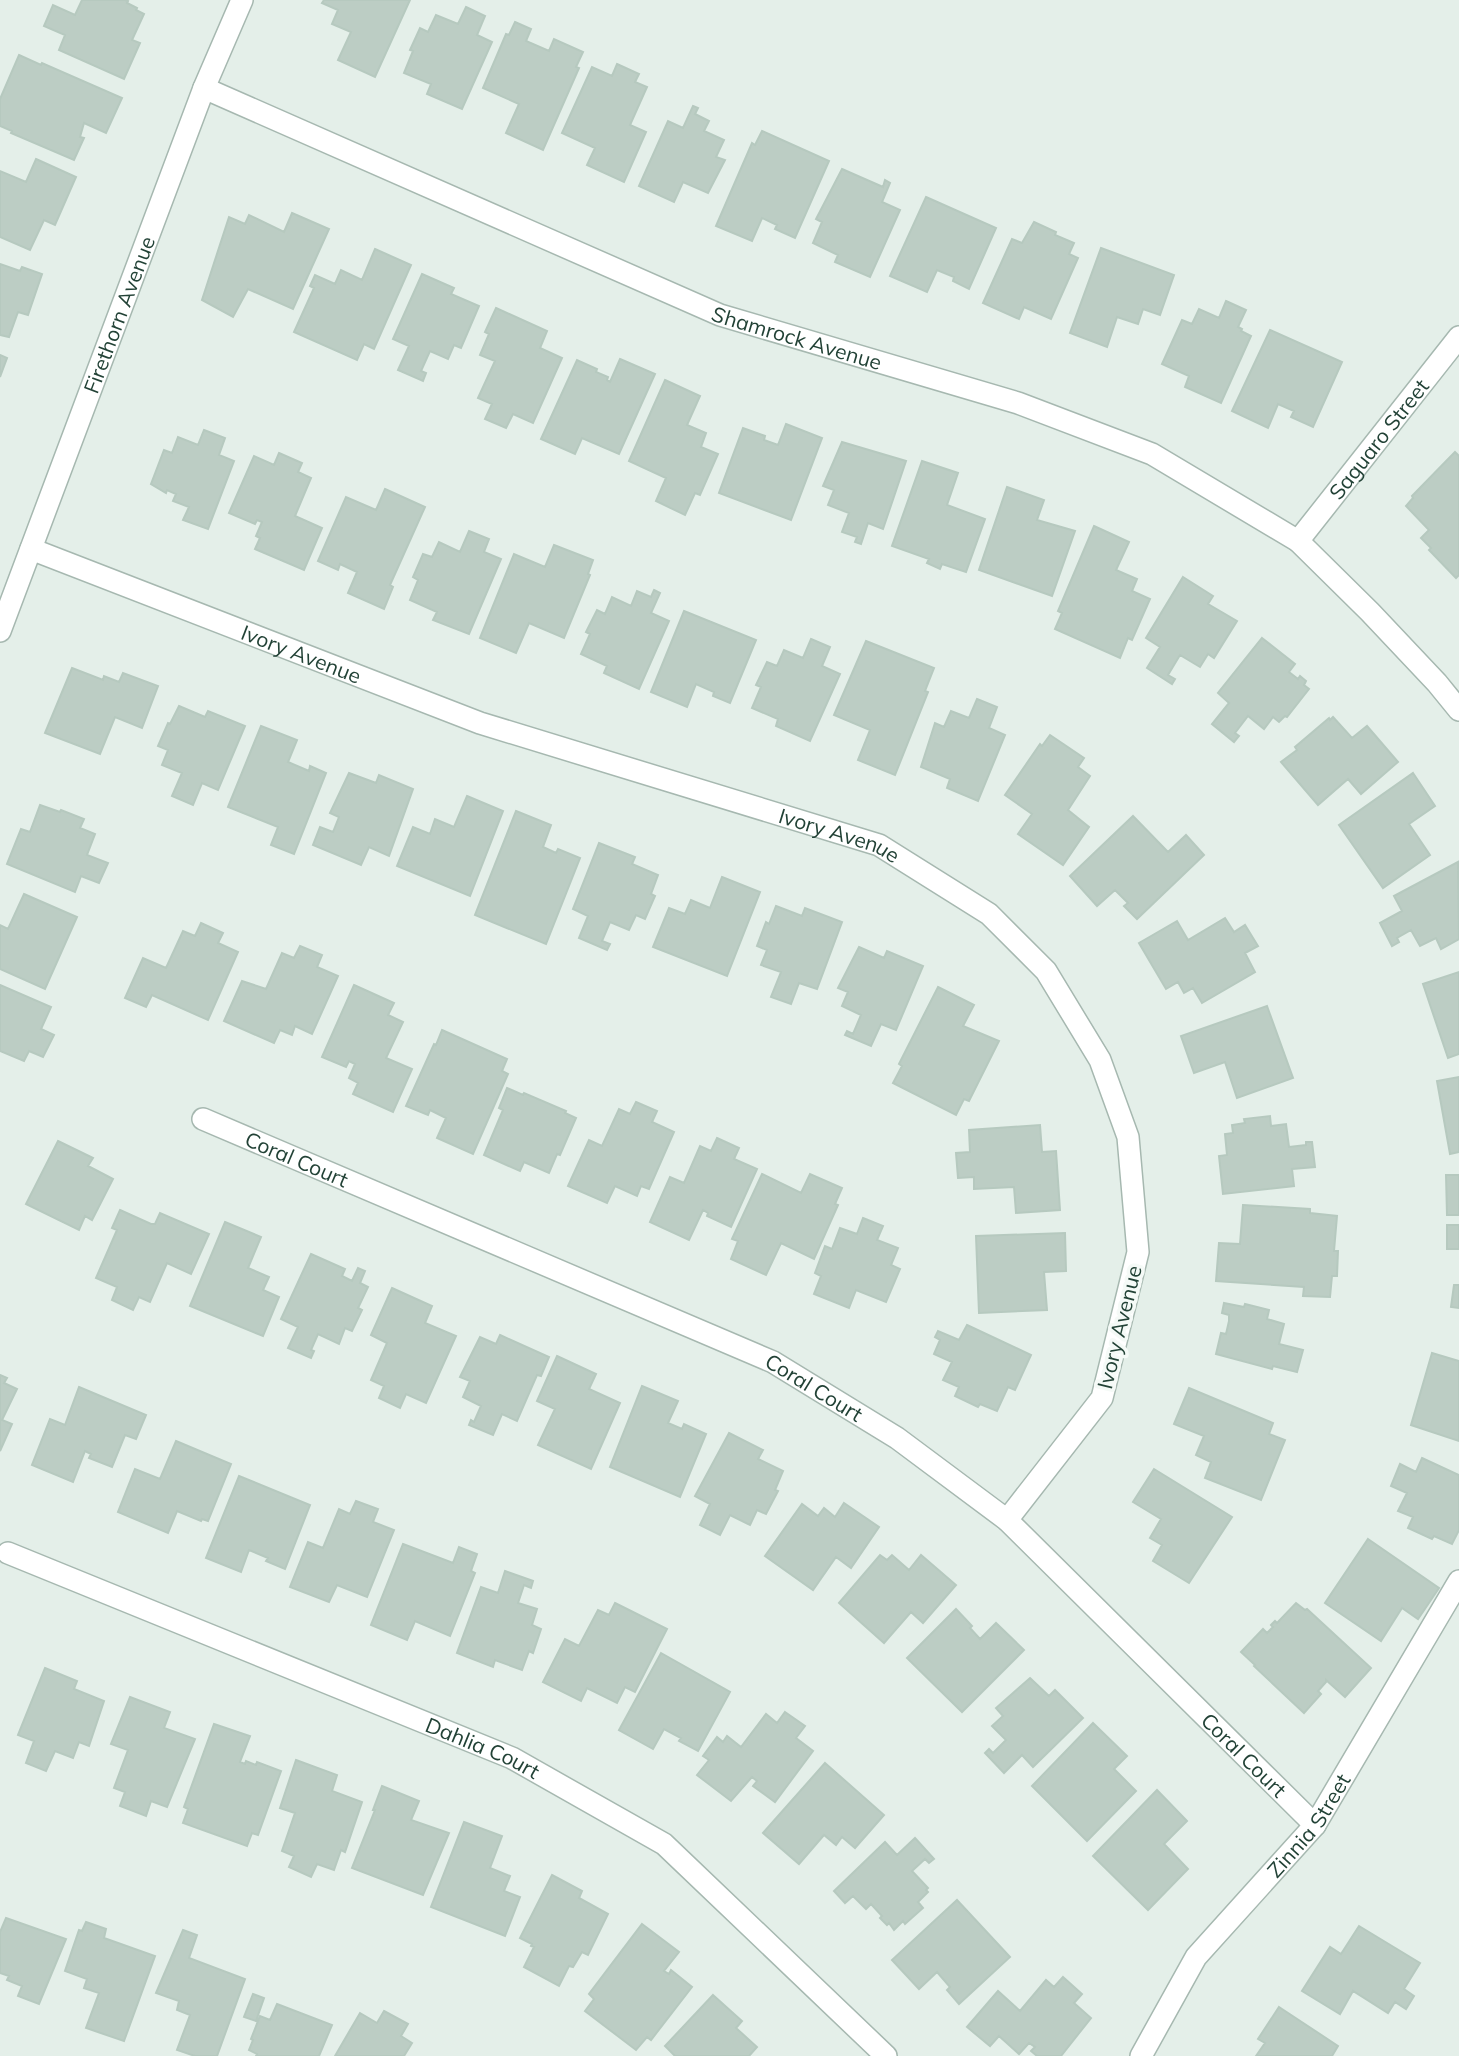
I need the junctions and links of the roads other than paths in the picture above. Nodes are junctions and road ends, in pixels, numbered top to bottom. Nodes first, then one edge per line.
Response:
1 (242, 0) edge
2 (204, 88) junction
3 (1459, 337) edge
4 (1298, 541) junction
5 (31, 549) junction
6 (0, 631) edge
7 (1459, 710) edge
8 (203, 1119) dead end
9 (1007, 1520) junction
10 (8, 1553) dead end
11 (1459, 1581) edge
12 (1315, 1825) junction
13 (886, 2056) edge
14 (1141, 2056) edge

1 - 2 street, Firethorn Avenue
2 - 4 street, Shamrock Avenue
2 - 5 street, Firethorn Avenue
3 - 4 street, Saguaro Street
4 - 7 street, Shamrock Avenue
5 - 6 street, Firethorn Avenue
5 - 9 street, Ivory Avenue
8 - 9 street, Coral Court
9 - 12 street, Coral Court
10 - 13 street, Dahlia Court
11 - 12 street, Zinnia Street
12 - 14 street, Zinnia Street

